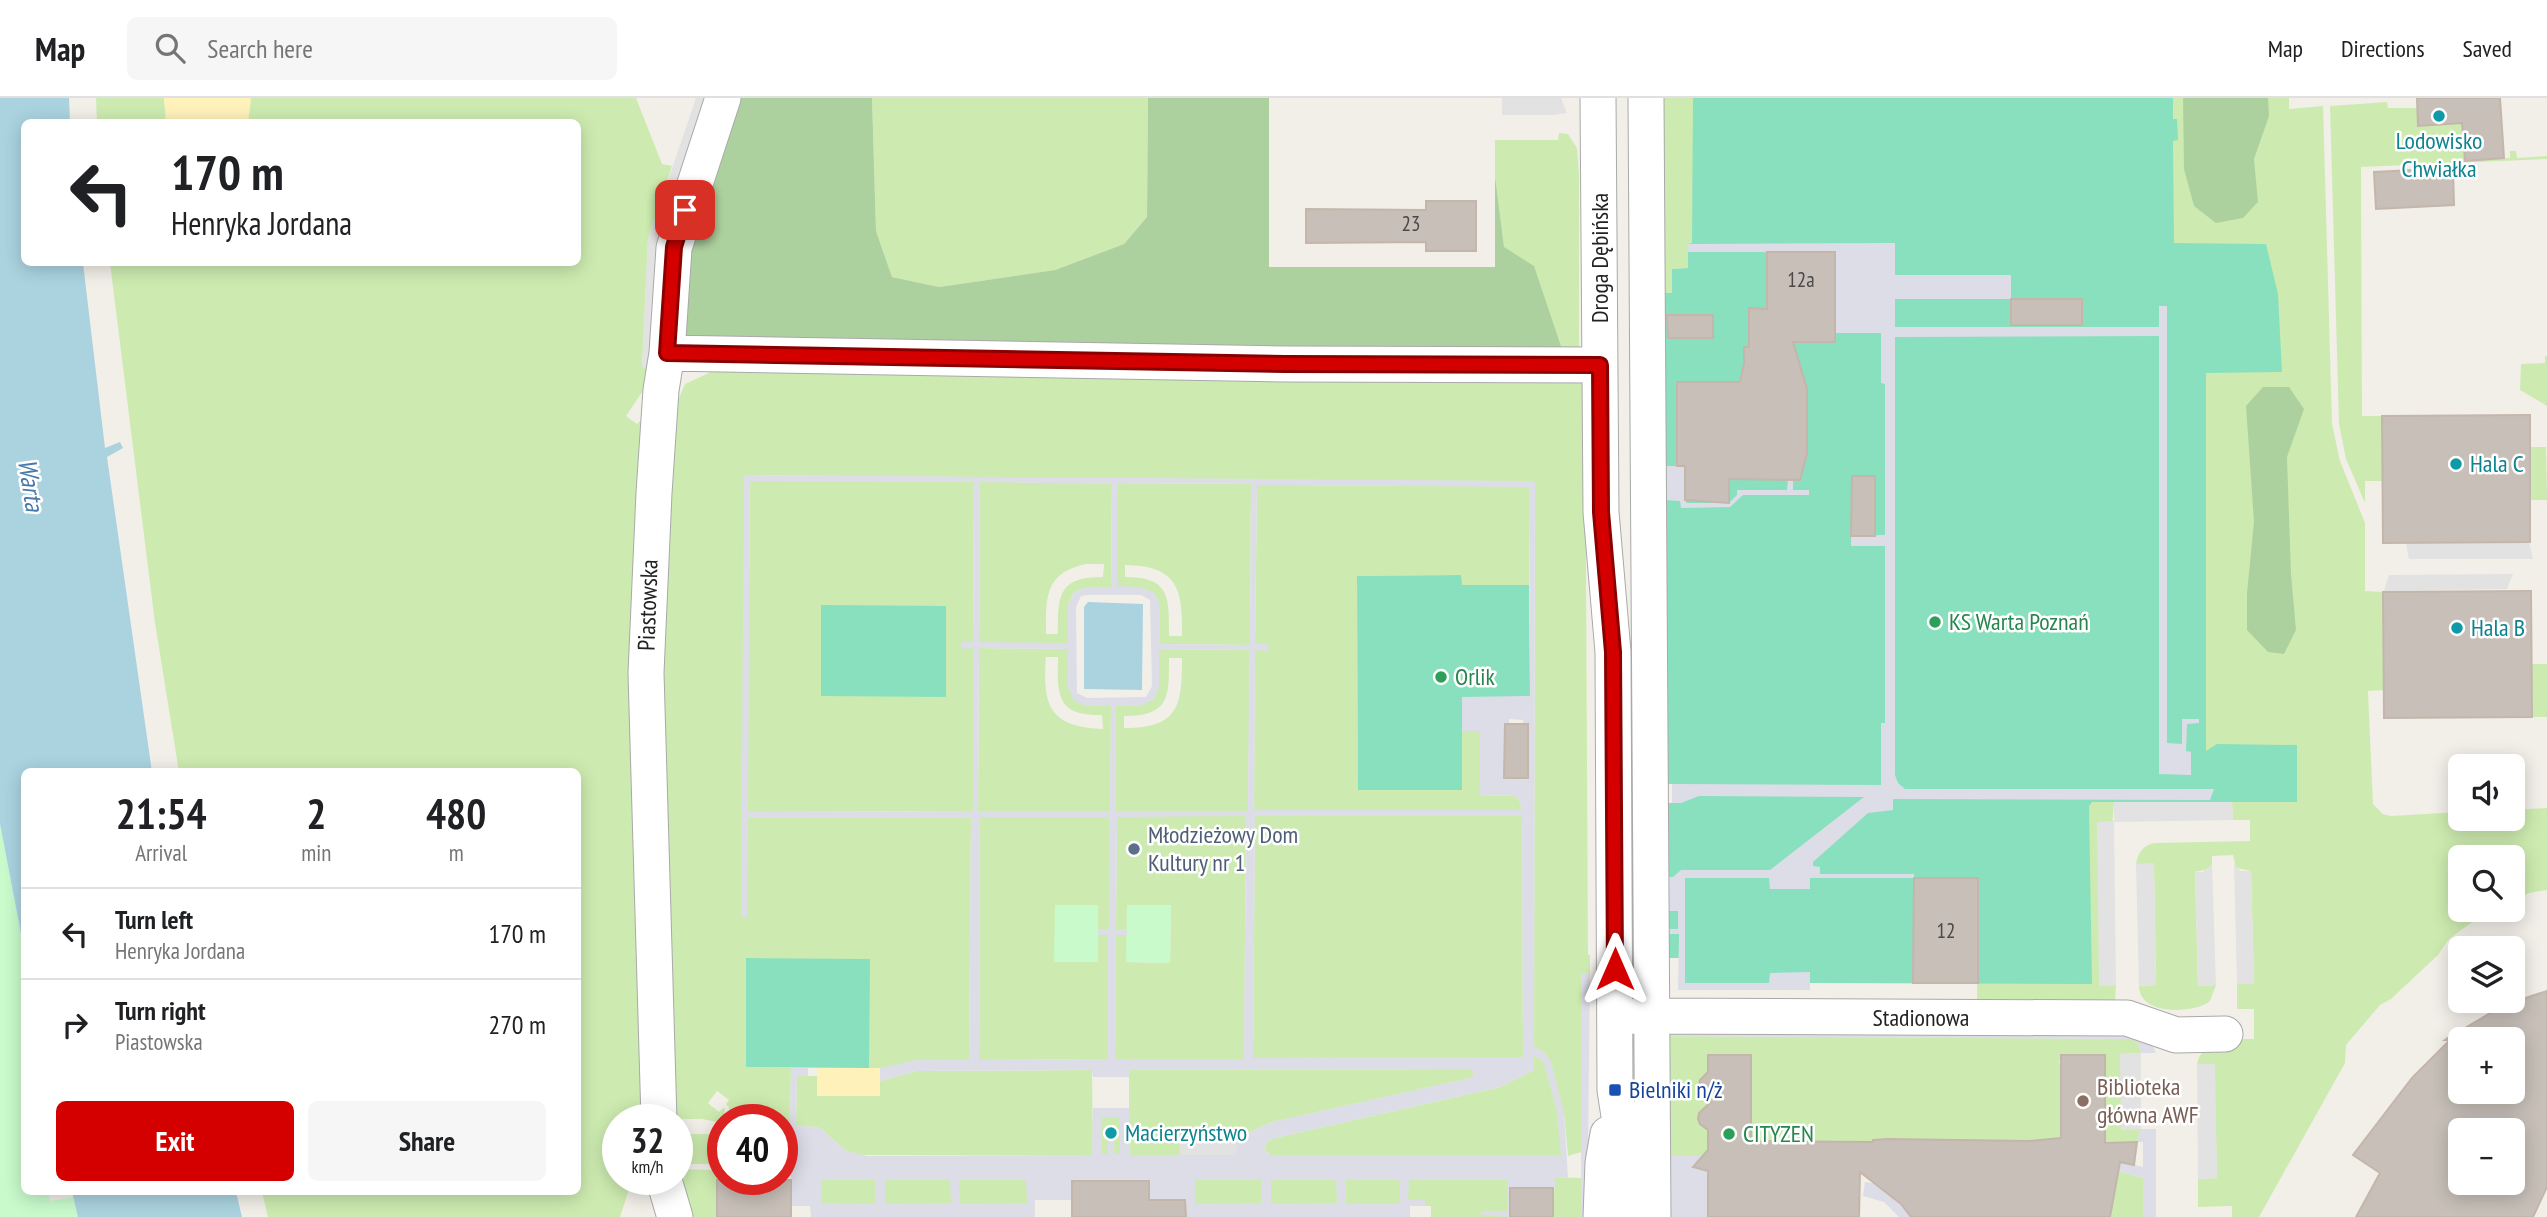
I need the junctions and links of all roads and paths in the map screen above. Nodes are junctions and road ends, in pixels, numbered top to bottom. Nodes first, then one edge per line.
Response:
1 (723, 98) edge
2 (1598, 98) edge
3 (1646, 98) edge
4 (1600, 234) junction
5 (1647, 234) junction
6 (1600, 300) junction
7 (1647, 301) junction
8 (667, 353) junction
9 (1600, 365) junction
10 (1601, 405) junction
11 (1648, 406) junction
12 (1614, 898) junction
13 (1652, 898) junction
14 (1615, 1016) junction
15 (1653, 1018) junction
16 (2225, 1034) dead end
17 (1615, 1090) junction
18 (659, 1104) edge
19 (668, 1195) edge
20 (675, 1217) edge
21 (1601, 1217) edge
22 (1629, 1217) edge
23 (1654, 1217) edge

1 - 8 street, Piastowska
2 - 4 street, Droga Dębińska
3 - 5 street
4 - 5 street
4 - 6 street, Droga Dębińska
5 - 7 street
6 - 7 street
6 - 9 street, Droga Dębińska
7 - 11 street
8 - 9 street
8 - 18 street, Piastowska
9 - 10 street, Droga Dębińska
10 - 11 street
10 - 12 street, Droga Dębińska
11 - 13 street
12 - 13 street
12 - 14 street, Droga Dębińska
13 - 15 street
14 - 15 street, Stadionowa
14 - 17 street, Droga Dębińska
15 - 16 street, Stadionowa
15 - 23 street
17 - 21 street, Droga Dębińska
17 - 22 street, Droga Dębińska
19 - 20 street

